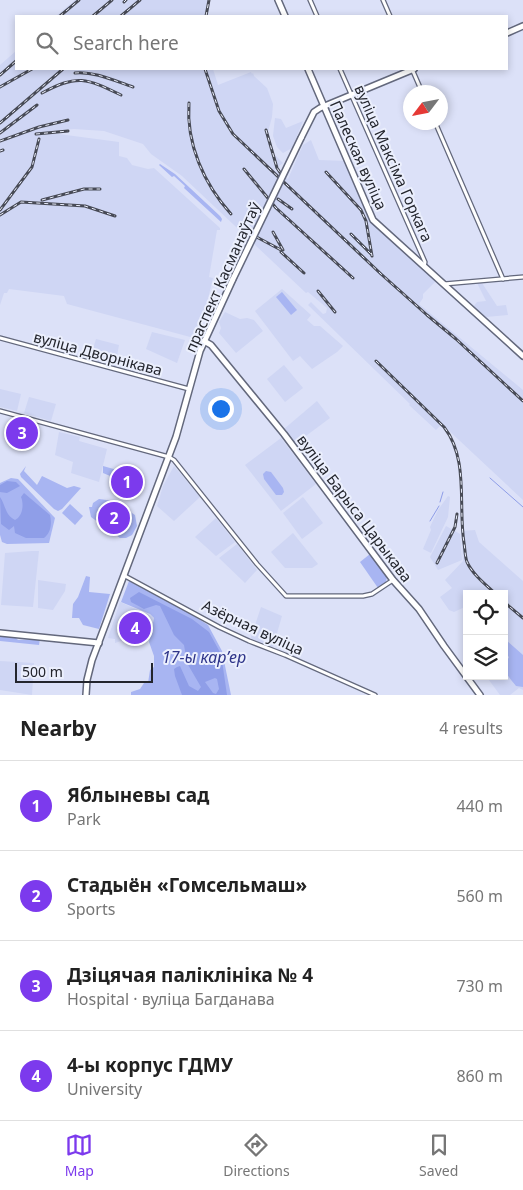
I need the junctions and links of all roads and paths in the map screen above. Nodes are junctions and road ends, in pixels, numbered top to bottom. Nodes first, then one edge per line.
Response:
1 (278, 0) edge
2 (310, 0) edge
3 (383, 0) edge
4 (285, 15) edge
5 (317, 15) edge
6 (390, 15) edge
7 (523, 26) edge
8 (508, 33) edge
9 (308, 70) edge
10 (340, 70) edge
11 (411, 70) edge
12 (413, 70) edge
13 (419, 85) edge
14 (352, 95) junction
15 (324, 106) junction
16 (316, 111) junction
17 (328, 115) junction
18 (438, 130) edge
19 (424, 267) junction
20 (523, 277) edge
21 (503, 279) junction
22 (444, 285) junction
23 (0, 338) edge
24 (204, 341) junction
25 (523, 356) edge
26 (190, 389) junction
27 (0, 412) edge
28 (169, 457) junction
29 (125, 576) junction
30 (393, 580) junction
31 (0, 633) edge
32 (99, 643) junction
33 (86, 695) edge
34 (375, 695) edge
35 (480, 695) edge

1 - 4 main road
2 - 5 street
3 - 6 street
7 - 8 main road
9 - 15 main road, Палеская вуліца
10 - 14 street, вуліца Максіма Горкага
11 - 14 main road, праспект Касманаўтаў
12 - 13 street
14 - 15 main road, праспект Касманаўтаў
14 - 19 street, вуліца Максіма Горкага
15 - 16 main road, праспект Касманаўтаў
15 - 17 main road, Палеская вуліца
16 - 17 main road
16 - 24 main road, праспект Касманаўтаў, bridge
17 - 19 main road, Палеская вуліца
18 - 21 street
19 - 22 main road, Палеская вуліца
20 - 21 street
21 - 22 street
22 - 25 main road, Палеская вуліца
23 - 26 street, вуліца Дворнікава
24 - 26 main road, праспект Касманаўтаў
24 - 30 main road, вуліца Барыса Царыкава
26 - 28 main road, праспект Касманаўтаў
27 - 28 street
28 - 29 main road, праспект Касманаўтаў
28 - 30 street
29 - 32 main road, праспект Касманаўтаў
29 - 34 street, Азёрная вуліца
30 - 35 main road, вуліца Барыса Царыкава
31 - 32 main road
32 - 33 main road, праспект Касманаўтаў

